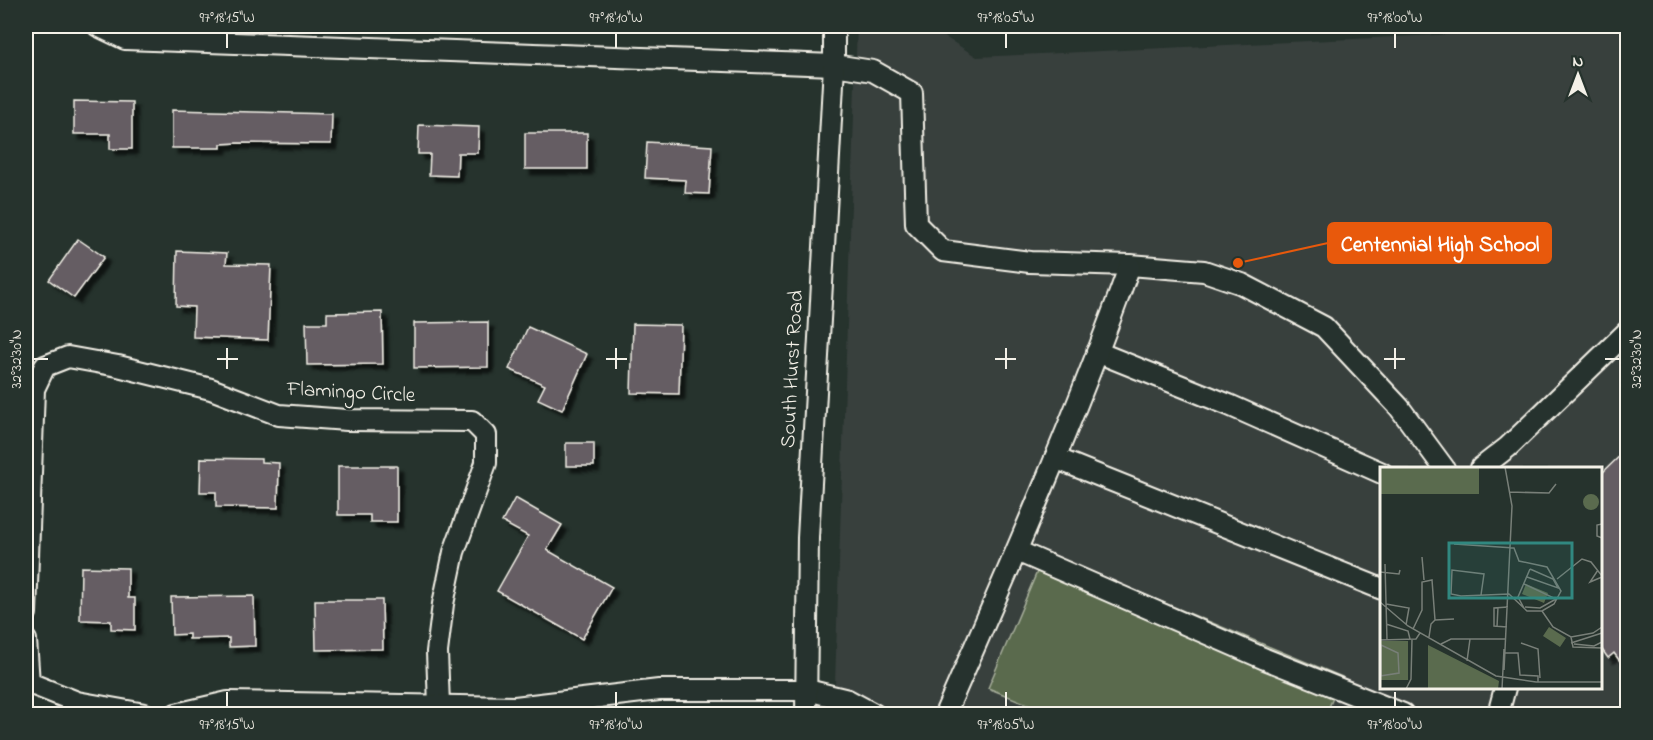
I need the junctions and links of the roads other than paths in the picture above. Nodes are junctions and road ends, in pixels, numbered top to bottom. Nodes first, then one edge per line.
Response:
1 (98, 26) edge
2 (834, 26) edge
3 (834, 65) junction
4 (1130, 265) junction
5 (1628, 331) edge
6 (1097, 352) junction
7 (1054, 458) junction
8 (1443, 467) edge
9 (1482, 467) edge
10 (1380, 472) edge
11 (1017, 551) junction
12 (1380, 588) edge
13 (26, 613) edge
14 (26, 640) edge
15 (1504, 689) edge
16 (807, 690) junction
17 (439, 705) junction
18 (145, 714) edge
19 (176, 714) edge
20 (806, 714) edge
21 (874, 714) edge
22 (945, 714) edge
23 (1403, 714) edge
24 (1498, 714) edge

1 - 3 street
2 - 3 street, South Hurst Road
3 - 4 street
3 - 16 street, South Hurst Road
4 - 6 street
4 - 8 street
5 - 9 street
6 - 7 street
6 - 10 street
7 - 11 street
7 - 12 street
11 - 22 street
11 - 23 street
13 - 17 street, Flamingo Circle
14 - 18 street
15 - 24 street
16 - 17 street
16 - 20 street, South Hurst Road
16 - 21 street
17 - 19 street

